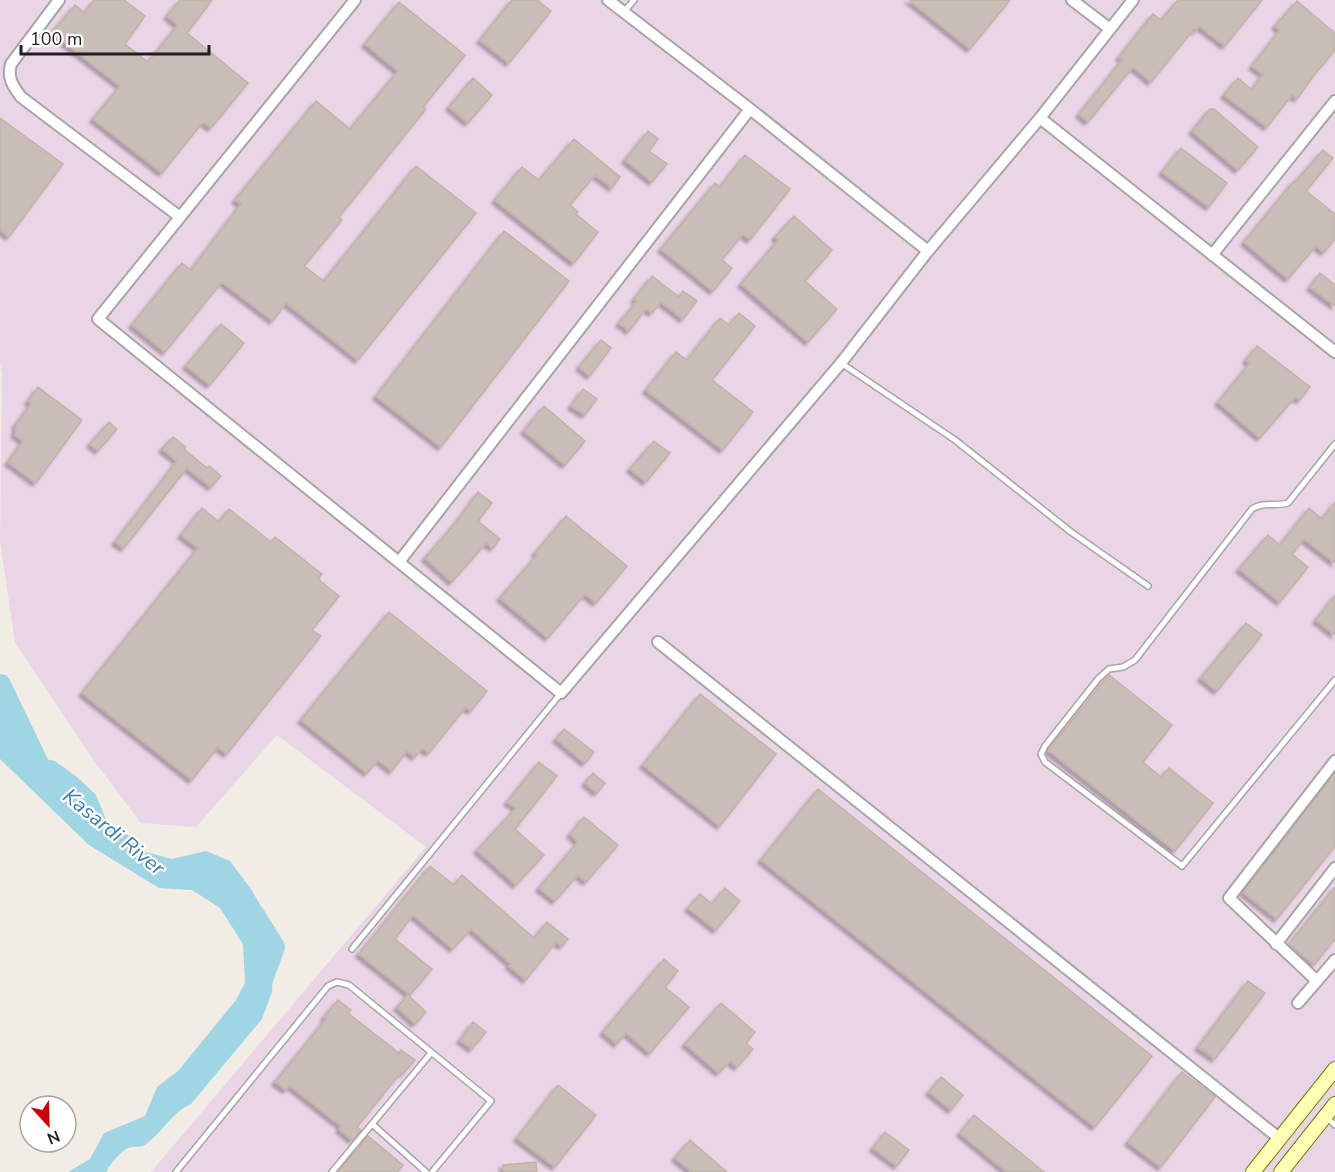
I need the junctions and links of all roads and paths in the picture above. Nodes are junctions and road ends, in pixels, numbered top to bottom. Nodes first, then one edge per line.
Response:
1 (58, 0) edge
2 (355, 0) edge
3 (608, 0) edge
4 (634, 0) edge
5 (1072, 0) edge
6 (1133, 0) edge
7 (624, 12) junction
8 (1110, 29) junction
9 (1335, 101) edge
10 (750, 109) junction
11 (1040, 118) junction
12 (180, 217) junction
13 (928, 251) junction
14 (1212, 255) junction
15 (1335, 352) edge
16 (841, 363) junction
17 (1335, 444) edge
18 (399, 562) junction
19 (1148, 586) dead end
20 (657, 642) dead end
21 (1335, 680) edge
22 (561, 693) junction
23 (1335, 761) edge
24 (1335, 868) edge
25 (1276, 944) junction
26 (352, 949) dead end
27 (1333, 967) edge
28 (1317, 981) junction
29 (1298, 1003) dead end
30 (431, 1053) junction
31 (1335, 1069) edge
32 (1335, 1104) edge
33 (1330, 1121) edge
34 (372, 1124) junction
35 (1280, 1139) junction
36 (176, 1172) edge
37 (332, 1172) edge
38 (426, 1172) edge
39 (432, 1172) edge
40 (1253, 1172) edge
41 (1281, 1172) edge

1 - 12 street
2 - 12 street
3 - 7 street
4 - 7 lane
5 - 8 street
6 - 8 street
7 - 10 street
8 - 11 street
9 - 14 street
10 - 13 street
10 - 18 street
11 - 13 street
11 - 14 street
12 - 18 street
13 - 16 street
14 - 15 street
16 - 19 lane
16 - 22 street
17 - 21 lane
18 - 22 street
20 - 35 street
22 - 26 lane
23 - 25 street
24 - 25 street
25 - 28 street
27 - 28 street
28 - 29 street
30 - 34 lane
30 - 36 lane
30 - 39 lane
31 - 35 main road
32 - 33 main road
33 - 41 main road
34 - 37 lane
34 - 38 lane
35 - 40 main road

